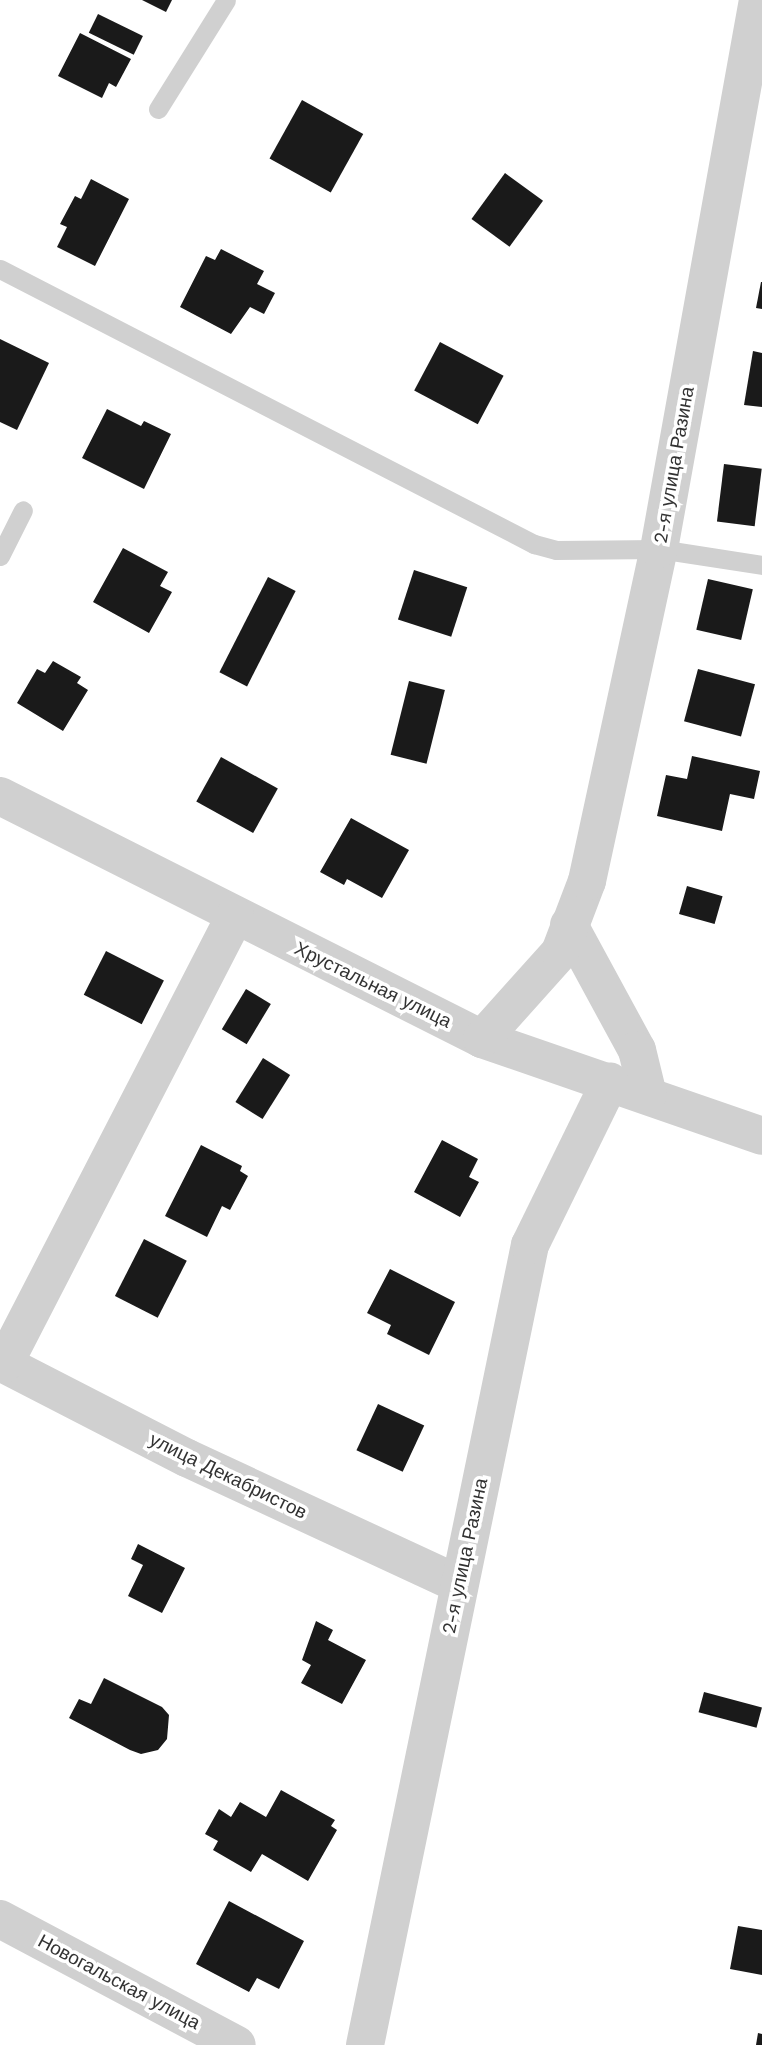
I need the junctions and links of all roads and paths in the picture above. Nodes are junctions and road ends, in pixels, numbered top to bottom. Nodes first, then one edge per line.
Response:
1 (226, 0) edge
2 (758, 0) edge
3 (158, 109) dead end
4 (0, 270) edge
5 (23, 510) dead end
6 (659, 549) junction
7 (0, 556) edge
8 (762, 565) edge
9 (0, 796) edge
10 (235, 916) junction
11 (569, 925) junction
12 (482, 1039) junction
13 (610, 1082) junction
14 (649, 1095) junction
15 (762, 1136) edge
16 (2, 1363) edge
17 (459, 1584) junction
18 (0, 1919) edge
19 (237, 2045) edge
20 (365, 2045) edge

1 - 3 lane
2 - 6 street, 2-я улица Разина
4 - 6 lane
5 - 7 lane
6 - 8 lane
6 - 11 street, 2-я улица Разина
9 - 10 street, Хрустальная улица
10 - 12 street, Хрустальная улица
10 - 16 street
11 - 12 street, 2-я улица Разина
11 - 14 street
12 - 13 street, Хрустальная улица
13 - 14 street, Хрустальная улица
13 - 17 street, 2-я улица Разина
14 - 15 street, Хрустальная улица
16 - 17 street, улица Декабристов
17 - 20 street, 2-я улица Разина
18 - 19 street, Новогальская улица

